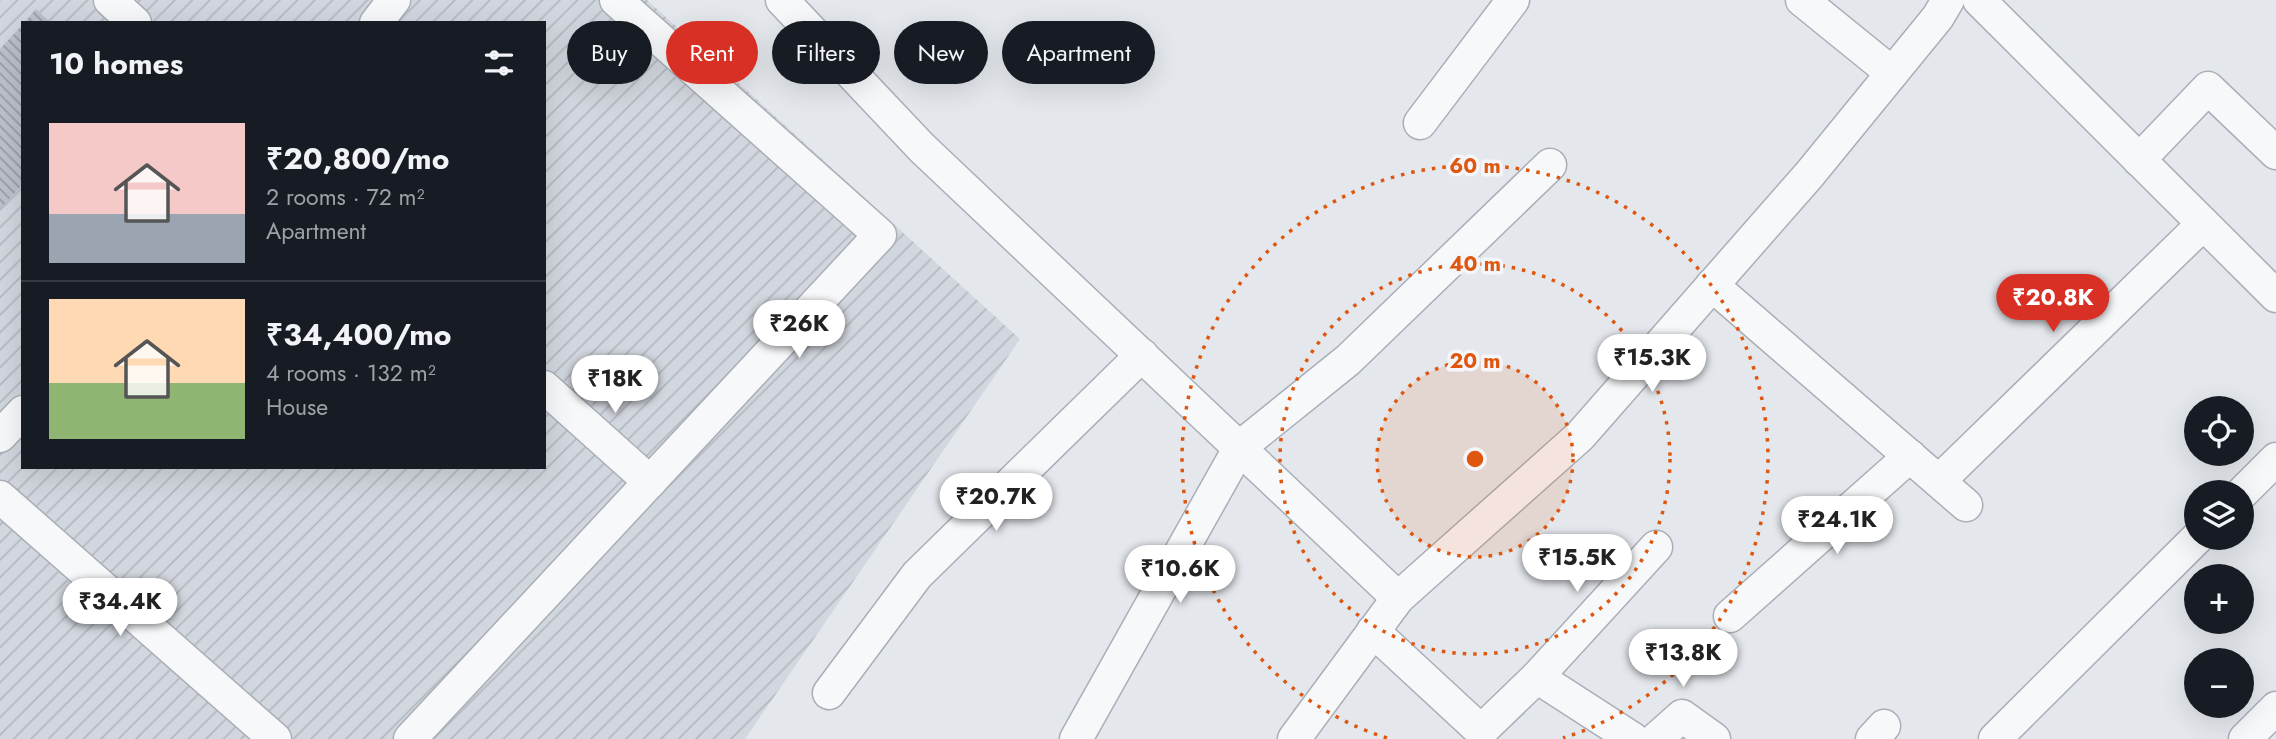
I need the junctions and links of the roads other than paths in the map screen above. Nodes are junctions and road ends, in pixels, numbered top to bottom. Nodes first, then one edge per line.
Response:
1 (110, 0) edge
2 (394, 0) edge
3 (616, 0) edge
4 (782, 0) edge
5 (1513, 0) edge
6 (1802, 0) edge
7 (1948, 0) edge
8 (1979, 0) edge
9 (133, 21) edge
10 (378, 21) edge
11 (1892, 73) junction
12 (1420, 123) dead end
13 (2276, 153) edge
14 (2139, 160) junction
15 (1550, 165) dead end
16 (2203, 224) junction
17 (1712, 285) junction
18 (2276, 296) edge
19 (1142, 355) junction
20 (546, 389) edge
21 (21, 414) edge
22 (0, 436) edge
23 (1240, 447) junction
24 (1910, 456) junction
25 (2276, 459) edge
26 (1939, 481) junction
27 (2254, 481) edge
28 (650, 482) junction
29 (0, 498) edge
30 (1966, 505) dead end
31 (1656, 547) dead end
32 (2185, 550) edge
33 (1398, 598) junction
34 (1730, 616) dead end
35 (1373, 631) junction
36 (1537, 677) junction
37 (829, 693) dead end
38 (2276, 708) edge
39 (1310, 733) edge
40 (275, 739) edge
41 (410, 739) edge
42 (1076, 739) edge
43 (1633, 739) edge
44 (1656, 739) edge
45 (1714, 739) edge
46 (1995, 739) edge
47 (2245, 739) edge

1 - 9 street
2 - 10 street
3 - 28 street
4 - 19 street
5 - 12 street
6 - 11 street
7 - 11 street
8 - 14 street
11 - 17 street
13 - 14 street
14 - 16 street
15 - 23 street
16 - 18 street
16 - 26 street
17 - 24 street
17 - 33 street
19 - 23 street
19 - 37 street
20 - 28 street
21 - 22 street
23 - 33 street
23 - 42 street
24 - 26 street
24 - 34 street
25 - 27 street
26 - 30 street
28 - 41 street
29 - 40 street
31 - 36 street
32 - 46 street
33 - 35 street
35 - 36 street
35 - 39 street
36 - 43 street
38 - 47 street
44 - 45 street

